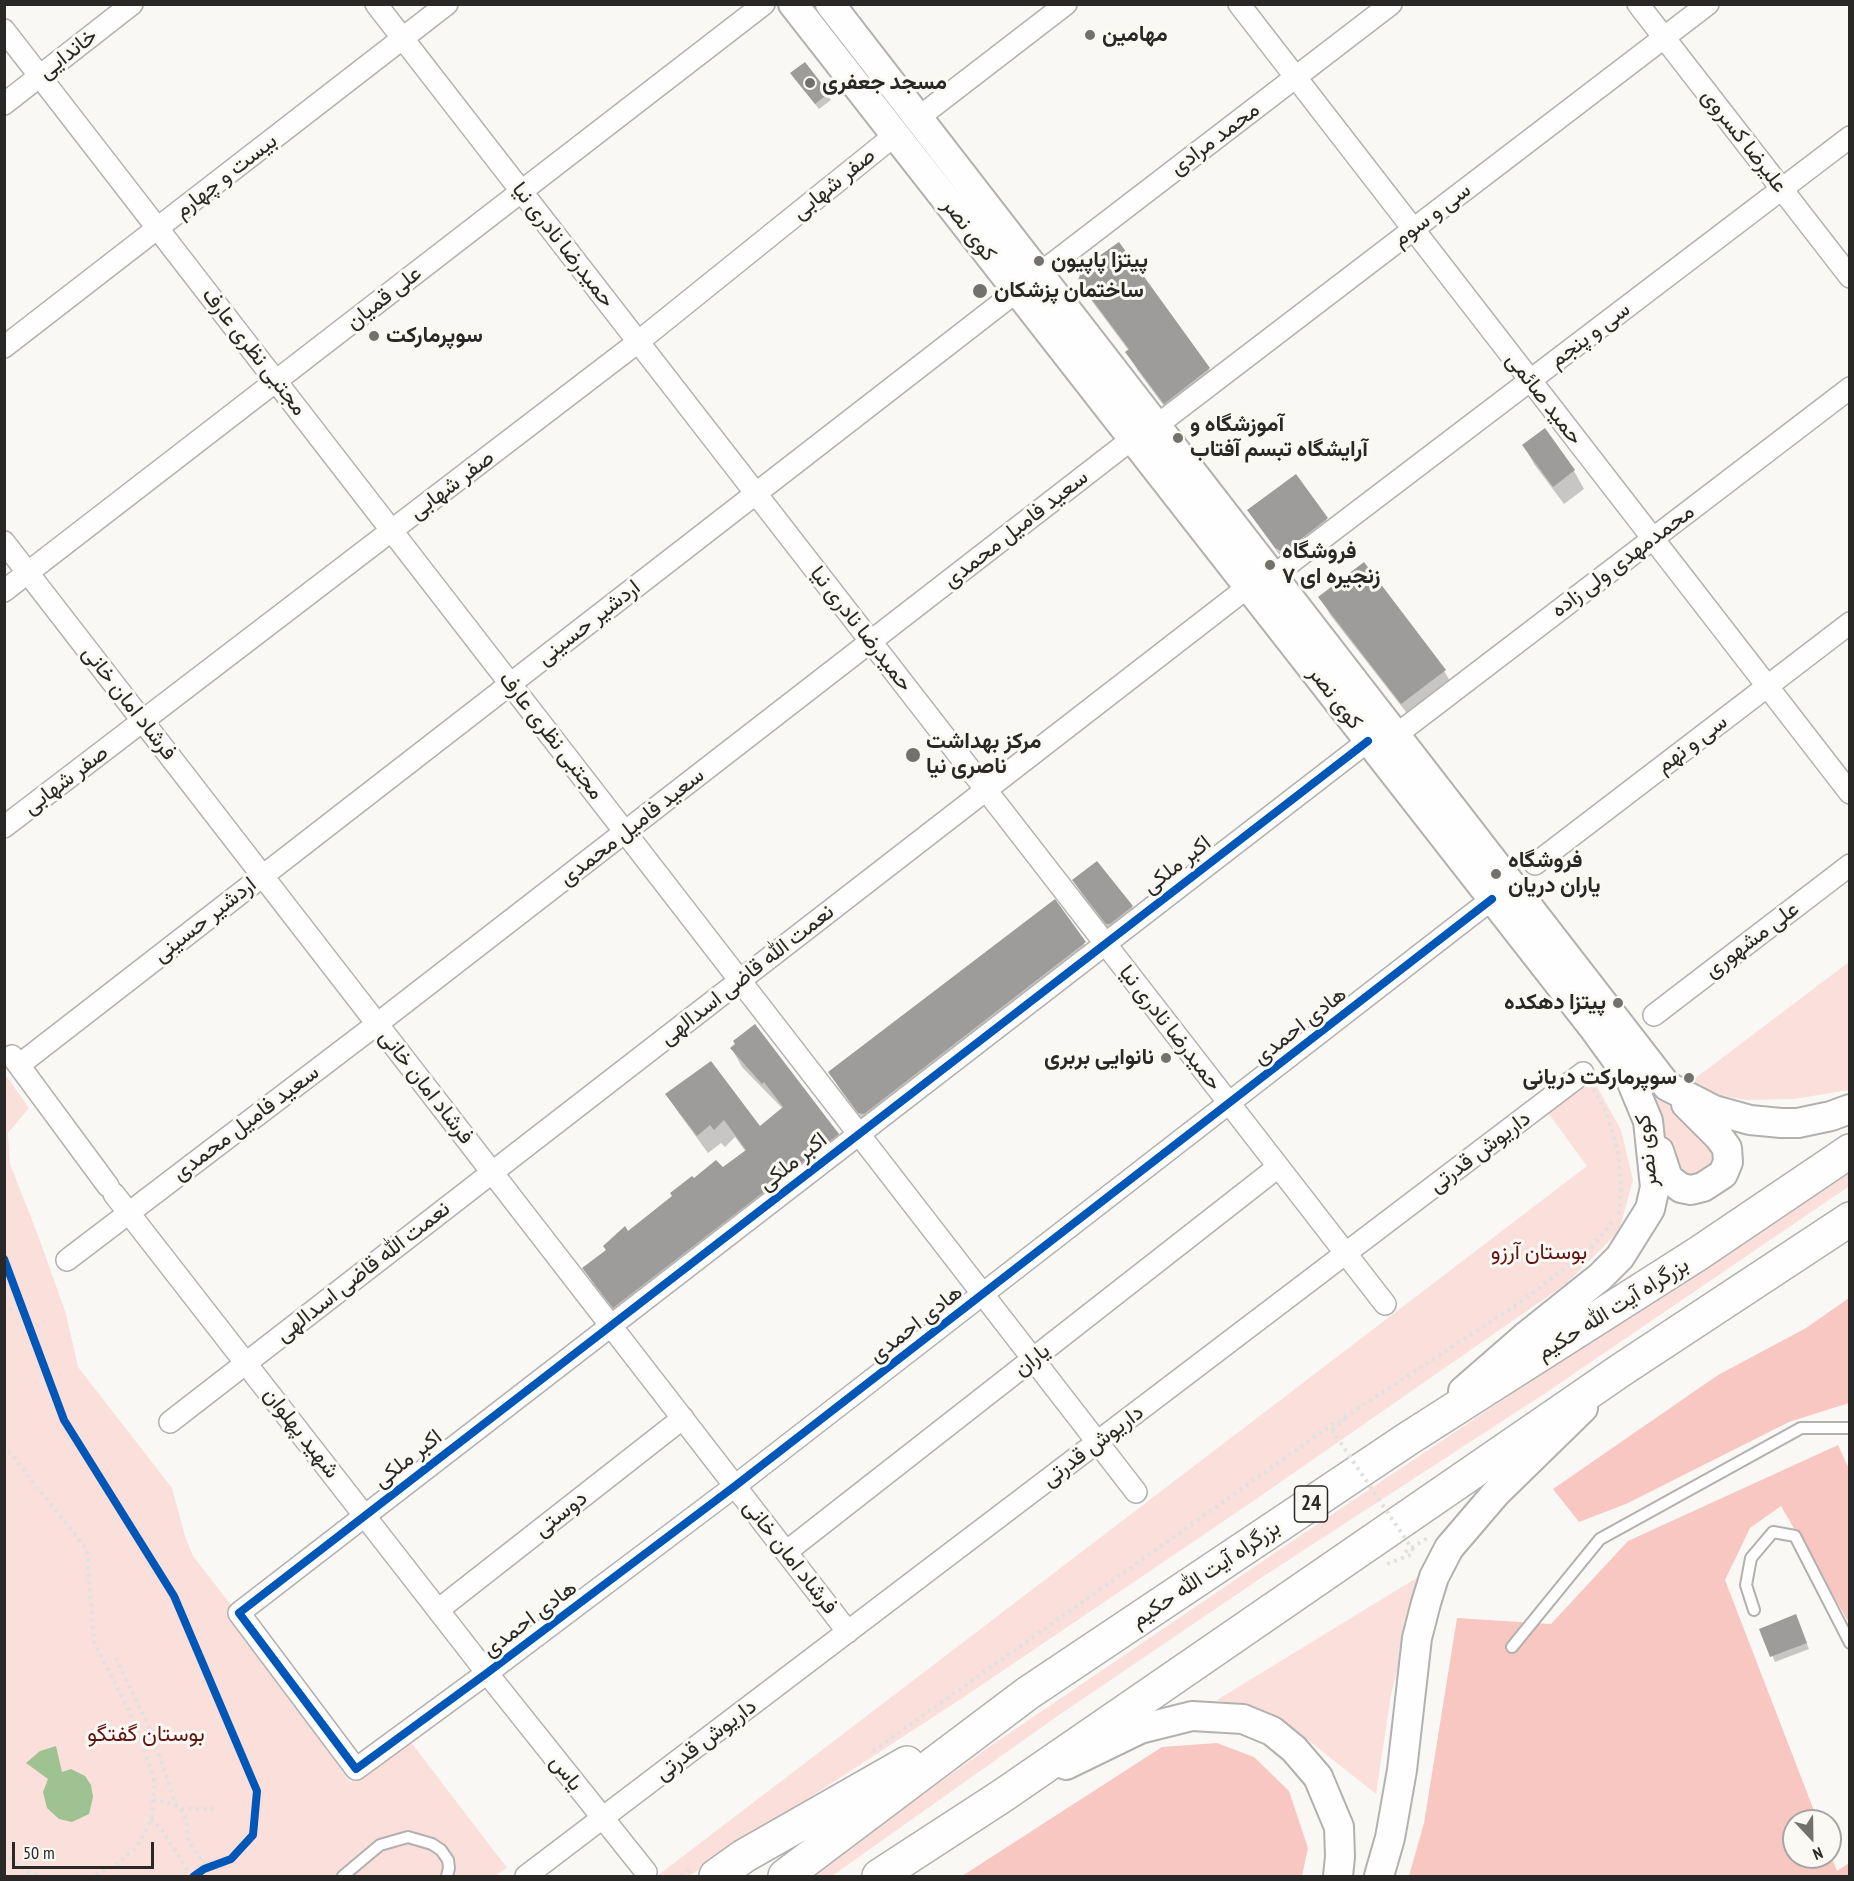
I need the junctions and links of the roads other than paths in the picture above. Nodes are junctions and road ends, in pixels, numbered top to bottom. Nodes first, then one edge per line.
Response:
1 (132, 4) edge
2 (376, 4) edge
3 (447, 4) edge
4 (764, 4) edge
5 (793, 4) edge
6 (830, 4) edge
7 (1066, 4) edge
8 (1239, 4) edge
9 (1391, 4) edge
10 (1638, 4) edge
11 (1708, 4) edge
12 (4, 30) edge
13 (1664, 38) junction
14 (403, 39) junction
15 (40, 76) junction
16 (1296, 78) junction
17 (4, 104) edge
18 (918, 118) junction
19 (895, 135) junction
20 (1850, 137) edge
21 (1781, 189) junction
22 (522, 192) junction
23 (158, 228) junction
24 (1413, 230) junction
25 (1039, 274) junction
26 (1850, 277) edge
27 (1017, 291) junction
28 (638, 342) junction
29 (4, 347) edge
30 (1530, 380) junction
31 (276, 381) junction
32 (1850, 388) edge
33 (1144, 432) junction
34 (756, 493) junction
35 (392, 531) junction
36 (1653, 539) junction
37 (4, 542) edge
38 (28, 573) junction
39 (1261, 581) junction
40 (4, 591) edge
41 (1850, 623) edge
42 (871, 642) junction
43 (510, 684) junction
44 (1767, 687) junction
45 (143, 721) junction
46 (1396, 735) junction
47 (1368, 741) junction
48 (986, 790) junction
49 (1850, 793) edge
50 (4, 827) edge
51 (625, 832) junction
52 (1535, 864) dead end
53 (1850, 865) edge
54 (262, 875) junction
55 (1492, 899) junction
56 (1105, 944) junction
57 (740, 981) junction
58 (1654, 1015) dead end
59 (377, 1024) junction
60 (15, 1060) joint
61 (1583, 1073) road end
62 (1667, 1086) junction
63 (1229, 1104) junction
64 (1850, 1109) edge
65 (1648, 1121) junction
66 (859, 1134) junction
67 (1850, 1152) edge
68 (1278, 1167) junction
69 (492, 1172) junction
70 (129, 1213) junction
71 (1850, 1219) edge
72 (1346, 1254) junction
73 (67, 1260) dead end
74 (983, 1295) junction
75 (1384, 1304) dead end
76 (611, 1325) junction
77 (1033, 1359) junction
78 (246, 1363) junction
79 (1621, 1370) junction
80 (683, 1418) junction
81 (170, 1422) dead end
82 (1850, 1428) edge
83 (1409, 1438) junction
84 (1098, 1443) junction
85 (735, 1486) junction
86 (1136, 1492) dead end
87 (365, 1516) junction
88 (786, 1552) junction
89 (438, 1610) junction
90 (1754, 1610) dead end
91 (848, 1632) junction
92 (1850, 1643) edge
93 (1512, 1647) dead end
94 (487, 1673) junction
95 (1028, 1693) junction
96 (356, 1769) joint
97 (1002, 1796) junction
98 (603, 1819) junction
99 (708, 1870) edge
100 (646, 1872) dead end
101 (344, 1876) edge
102 (447, 1876) edge
103 (526, 1876) edge
104 (786, 1876) edge
105 (879, 1876) edge
106 (902, 1876) edge
107 (1338, 1876) edge
108 (1379, 1876) edge

1 - 15 street, خاندایی
2 - 14 street, حمیدرضا نادری نیا
3 - 14 street, بیست و چهارم
4 - 22 street, علی قمیان
5 - 19 main road, کوی نصر
6 - 18 main road, کوی نصر
7 - 18 street
8 - 16 street, حمید صائمی
9 - 16 street, محمد مرادی
10 - 13 street, علیرضا کسروی
11 - 13 street, سی و سوم
12 - 15 street, مجتبی نظری عارف
13 - 21 street, علیرضا کسروی
13 - 24 street, سی و سوم
14 - 22 street, حمیدرضا نادری نیا
14 - 23 street, بیست و چهارم
15 - 17 street, خاندایی
15 - 23 street, مجتبی نظری عارف
16 - 24 street, حمید صائمی
16 - 25 street, محمد مرادی
18 - 25 main road, کوی نصر
19 - 27 main road, کوی نصر
19 - 28 street, صفر شهابی
20 - 21 street, سی و پنجم
21 - 26 street, علیرضا کسروی
21 - 30 street, سی و پنجم
22 - 28 street, حمیدرضا نادری نیا
22 - 31 street, علی قمیان
23 - 29 street, بیست و چهارم
23 - 31 street, مجتبی نظری عارف
24 - 30 street, حمید صائمی
24 - 33 street, سی و سوم
25 - 27 street, محمد مرادی
25 - 33 main road, کوی نصر
27 - 33 main road, کوی نصر
27 - 34 street, اردشیر حسینی
28 - 34 street, حمیدرضا نادری نیا
28 - 35 street, صفر شهابی
30 - 36 street, حمید صائمی
30 - 39 street, سی و پنجم
31 - 35 street, مجتبی نظری عارف
31 - 38 street, علی قمیان
32 - 36 street, محمدمهدی ولی زاده
33 - 39 main road, کوی نصر
33 - 42 street, سعید فامیل محمدی
34 - 42 street, حمیدرضا نادری نیا
34 - 43 street, اردشیر حسینی
35 - 43 street, مجتبی نظری عارف
35 - 45 street, صفر شهابی
36 - 44 street, حمید صائمی
36 - 46 street, محمدمهدی ولی زاده
37 - 38 street, فرشاد امان خانی
38 - 40 street, علی قمیان
38 - 45 street, فرشاد امان خانی
39 - 46 main road, کوی نصر
39 - 47 main road, کوی نصر
39 - 48 street, نعمت الله قاضی اسدالهی
41 - 44 street, سی و نهم
42 - 48 street, حمیدرضا نادری نیا
42 - 51 street, سعید فامیل محمدی
43 - 51 street, مجتبی نظری عارف
43 - 54 street, اردشیر حسینی
44 - 49 street, حمید صائمی
44 - 52 street, سی و نهم
45 - 50 street, صفر شهابی
45 - 54 street, فرشاد امان خانی
46 - 62 main road, کوی نصر
47 - 55 main road, کوی نصر
47 - 56 street, اکبر ملکی
48 - 56 street, حمیدرضا نادری نیا
48 - 57 street, نعمت الله قاضی اسدالهی
51 - 57 street, مجتبی نظری عارف
51 - 59 street, سعید فامیل محمدی
53 - 58 street, علی مشهوری
54 - 59 street, فرشاد امان خانی
54 - 60 street, اردشیر حسینی
55 - 63 street, هادی احمدی
55 - 65 main road, کوی نصر
56 - 63 street, حمیدرضا نادری نیا
56 - 66 street, اکبر ملکی
57 - 66 street, مجتبی نظری عارف
57 - 69 street, نعمت الله قاضی اسدالهی
59 - 69 street, فرشاد امان خانی
59 - 70 street, سعید فامیل محمدی
60 - 70 street, شهید پهلوان
61 - 72 street, داریوش قدرتی
62 - 64 main road, کوی نصر
62 - 65 main road
63 - 68 street, حمیدرضا نادری نیا
63 - 74 street, هادی احمدی
65 - 83 main road, کوی نصر
66 - 74 street, مجتبی نظری عارف
66 - 76 street, اکبر ملکی
67 - 83 highway, بزرگراه آیت الله حکیم / 24
68 - 72 street, حمیدرضا نادری نیا
68 - 77 street, یاران
69 - 76 street, فرشاد امان خانی
69 - 78 street, نعمت الله قاضی اسدالهی
70 - 73 street, سعید فامیل محمدی
70 - 78 street, شهید پهلوان
71 - 79 highway
72 - 75 street, حمیدرضا نادری نیا
72 - 84 street, داریوش قدرتی
74 - 77 street, مجتبی نظری عارف
74 - 85 street, هادی احمدی
76 - 80 street, فرشاد امان خانی
76 - 87 street, اکبر ملکی
77 - 84 street, مجتبی نظری عارف
77 - 88 street, یاران
78 - 81 street, نعمت الله قاضی اسدالهی
78 - 87 street, شهید پهلوان
79 - 97 highway
79 - 108 main road
80 - 85 street, فرشاد امان خانی
80 - 89 street, دوستی
82 - 93 lane
83 - 95 highway, بزرگراه آیت الله حکیم / 24
84 - 86 street, مجتبی نظری عارف
84 - 91 street, داریوش قدرتی
85 - 88 street, فرشاد امان خانی
85 - 94 street, هادی احمدی
87 - 89 street, شهید پهلوان
87 - 96 street, اکبر ملکی
88 - 91 street, فرشاد امان خانی
89 - 94 street, شهید پهلوان
90 - 92 lane
91 - 98 street, داریوش قدرتی
94 - 96 street, هادی احمدی
94 - 98 street, یاس
95 - 99 highway
95 - 104 highway, بزرگراه آیت الله حکیم / 24
97 - 105 highway
97 - 106 highway
97 - 107 main road
98 - 100 street, یاس
98 - 103 street, داریوش قدرتی
101 - 102 lane

